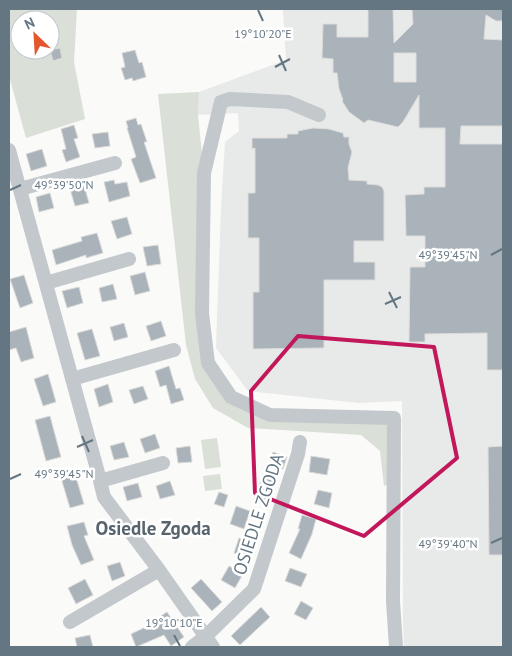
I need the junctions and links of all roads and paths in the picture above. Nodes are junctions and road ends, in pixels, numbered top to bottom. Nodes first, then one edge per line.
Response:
1 (319, 115) dead end
2 (9, 150) edge
3 (115, 164) dead end
4 (20, 189) junction
5 (129, 259) dead end
6 (46, 283) junction
7 (174, 350) dead end
8 (72, 379) junction
9 (300, 442) dead end
10 (164, 462) dead end
11 (100, 481) junction
12 (158, 570) junction
13 (70, 622) dead end
14 (209, 642) edge
15 (192, 647) edge
16 (396, 647) edge

1 - 16 street
2 - 4 street
3 - 4 street
4 - 6 street
5 - 6 street
6 - 8 street
7 - 8 street
8 - 11 street
9 - 14 street, OSIEDLE ZGODA
10 - 11 street
11 - 12 street
12 - 13 street
12 - 14 street
14 - 15 street, OSIEDLE ZGODA

